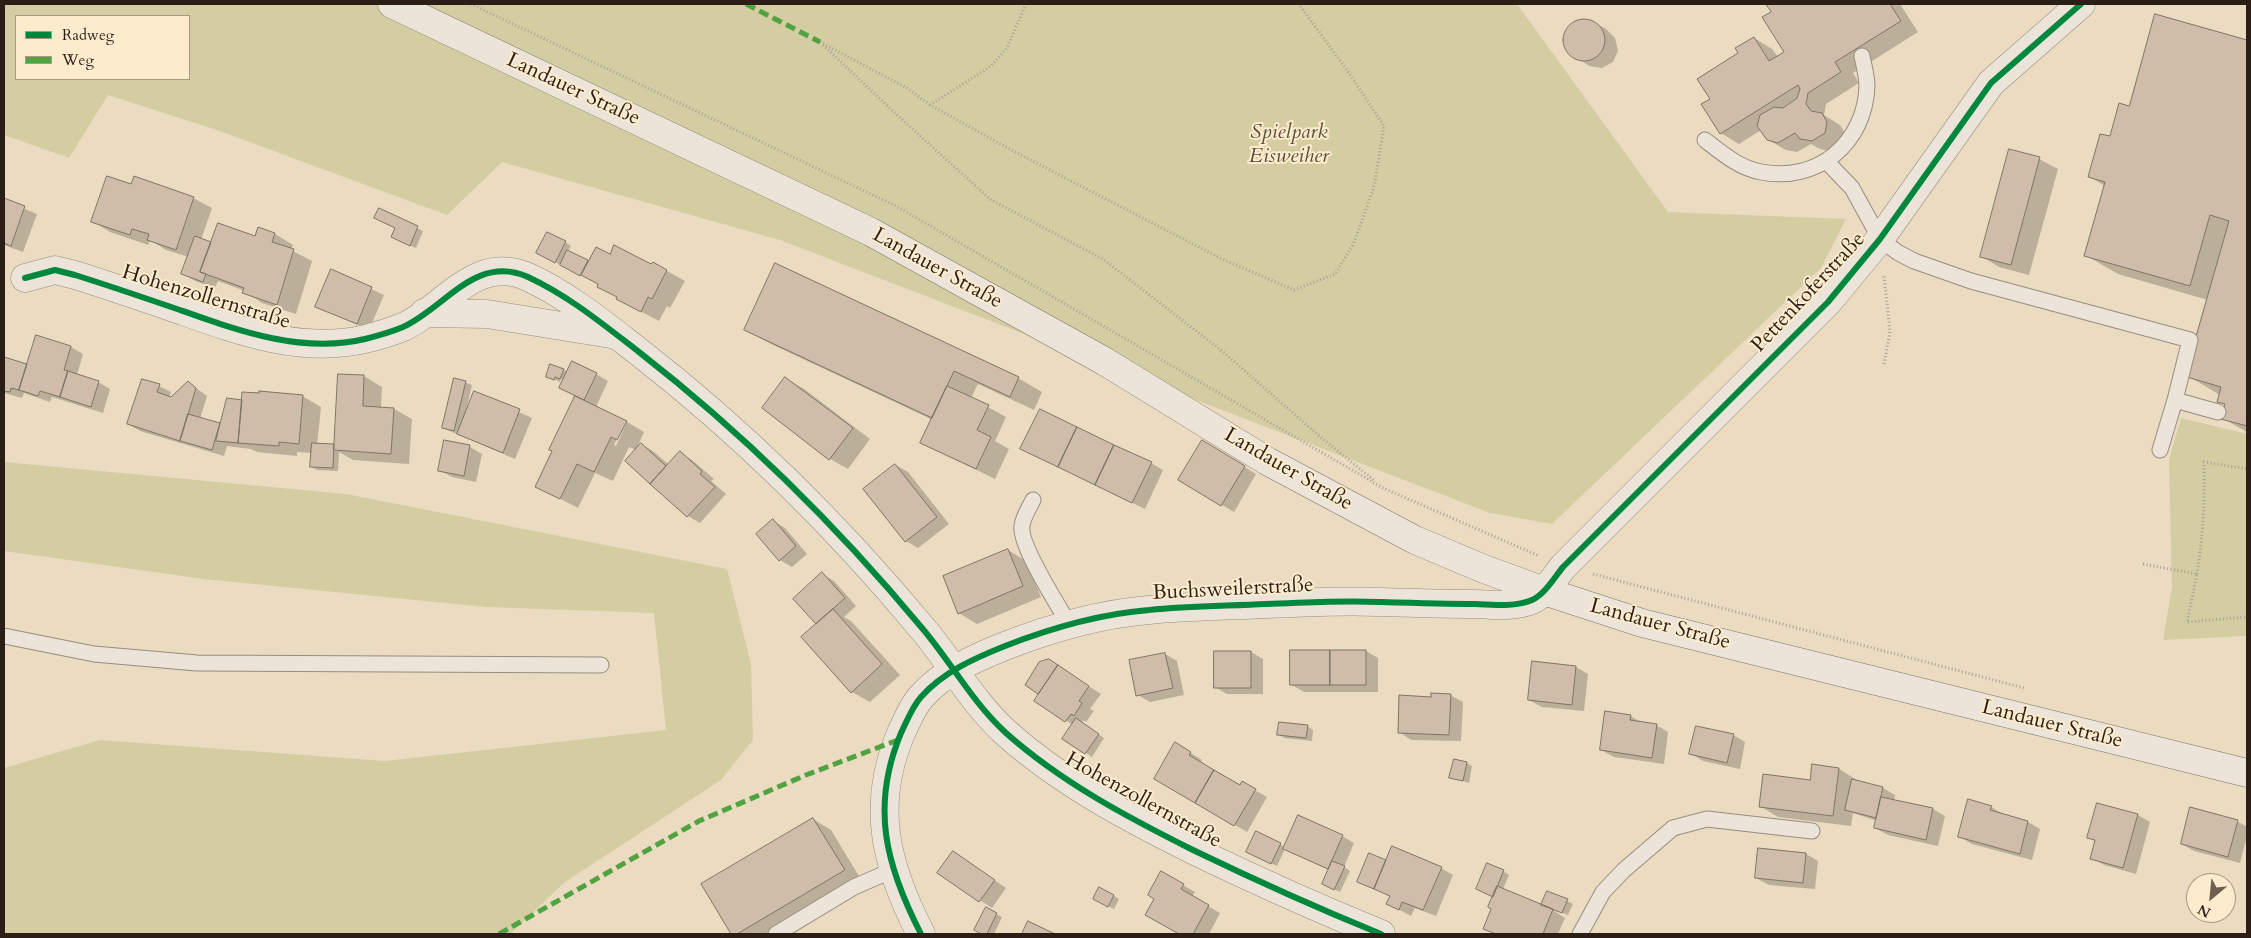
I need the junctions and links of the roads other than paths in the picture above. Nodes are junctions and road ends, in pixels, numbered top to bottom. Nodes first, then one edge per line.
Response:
1 (392, 4) edge
2 (2081, 4) edge
3 (1862, 56) dead end
4 (1705, 140) dead end
5 (1827, 162) junction
6 (1880, 239) junction
7 (25, 278) dead end
8 (424, 313) junction
9 (616, 334) junction
10 (2175, 400) junction
11 (2218, 412) dead end
12 (2160, 450) dead end
13 (1033, 500) dead end
14 (1544, 591) junction
15 (1069, 624) junction
16 (4, 636) edge
17 (601, 665) dead end
18 (953, 671) junction
19 (2247, 773) edge
20 (1812, 831) dead end
21 (893, 870) junction
22 (776, 934) edge
23 (921, 934) edge
24 (1381, 934) edge
25 (1580, 934) edge

1 - 14 street, Landauer Straße
2 - 6 street, Pettenkoferstraße
3 - 5 lane
4 - 5 lane
5 - 6 lane
6 - 10 lane
6 - 14 street, Pettenkoferstraße
7 - 8 street, Hohenzollernstraße
8 - 9 street
8 - 9 street, Hohenzollernstraße
9 - 18 street, Hohenzollernstraße
10 - 11 lane
10 - 12 lane
13 - 15 lane
14 - 15 street, Buchsweilerstraße
14 - 19 street, Landauer Straße
15 - 18 street, Buchsweilerstraße
16 - 17 lane
18 - 21 street, Buchsweilerstraße
18 - 24 street, Hohenzollernstraße
20 - 25 lane
21 - 22 lane
21 - 23 street, Buchsweilerstraße

